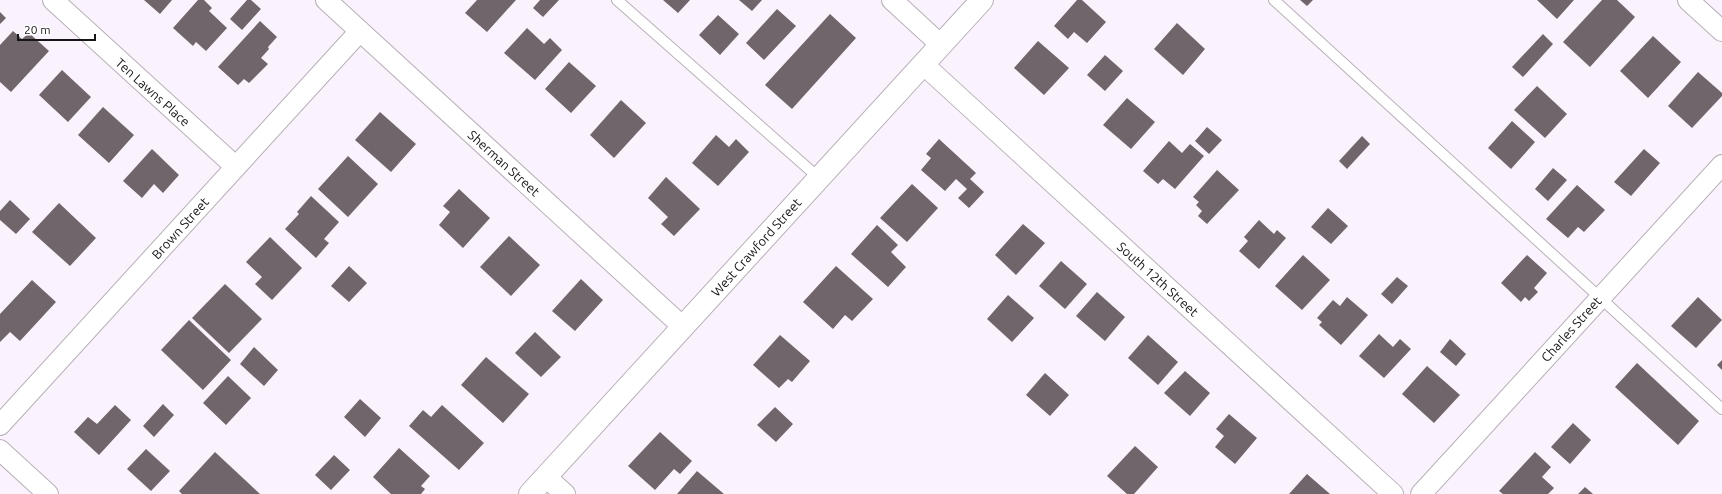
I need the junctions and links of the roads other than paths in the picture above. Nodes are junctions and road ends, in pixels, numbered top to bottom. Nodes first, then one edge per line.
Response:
1 (53, 0) edge
2 (326, 0) edge
3 (618, 0) edge
4 (892, 0) edge
5 (982, 0) edge
6 (1274, 0) edge
7 (1688, 0) edge
8 (360, 31) junction
9 (1722, 31) edge
10 (941, 44) junction
11 (923, 64) junction
12 (1722, 165) edge
13 (236, 167) junction
14 (819, 178) junction
15 (1600, 298) junction
16 (683, 327) junction
17 (1722, 409) edge
18 (0, 425) edge
19 (0, 450) edge
20 (546, 477) junction
21 (48, 494) edge
22 (530, 494) edge
23 (565, 494) edge
24 (1393, 494) edge
25 (1421, 494) edge

1 - 13 street, Ten Lawns Place
2 - 8 street, Sherman Street
3 - 14 lane
4 - 10 street
5 - 10 main road, West Crawford Street
6 - 15 lane
7 - 9 street
8 - 13 street, Brown Street
8 - 16 street, Sherman Street
10 - 11 main road, West Crawford Street
11 - 14 main road, West Crawford Street
11 - 24 street, South 12th Street
12 - 15 street, Charles Street
13 - 18 street, Brown Street
14 - 16 main road, West Crawford Street
15 - 17 lane
15 - 25 street, Charles Street
16 - 20 main road, West Crawford Street
19 - 21 street
20 - 22 main road, West Crawford Street
20 - 23 street

